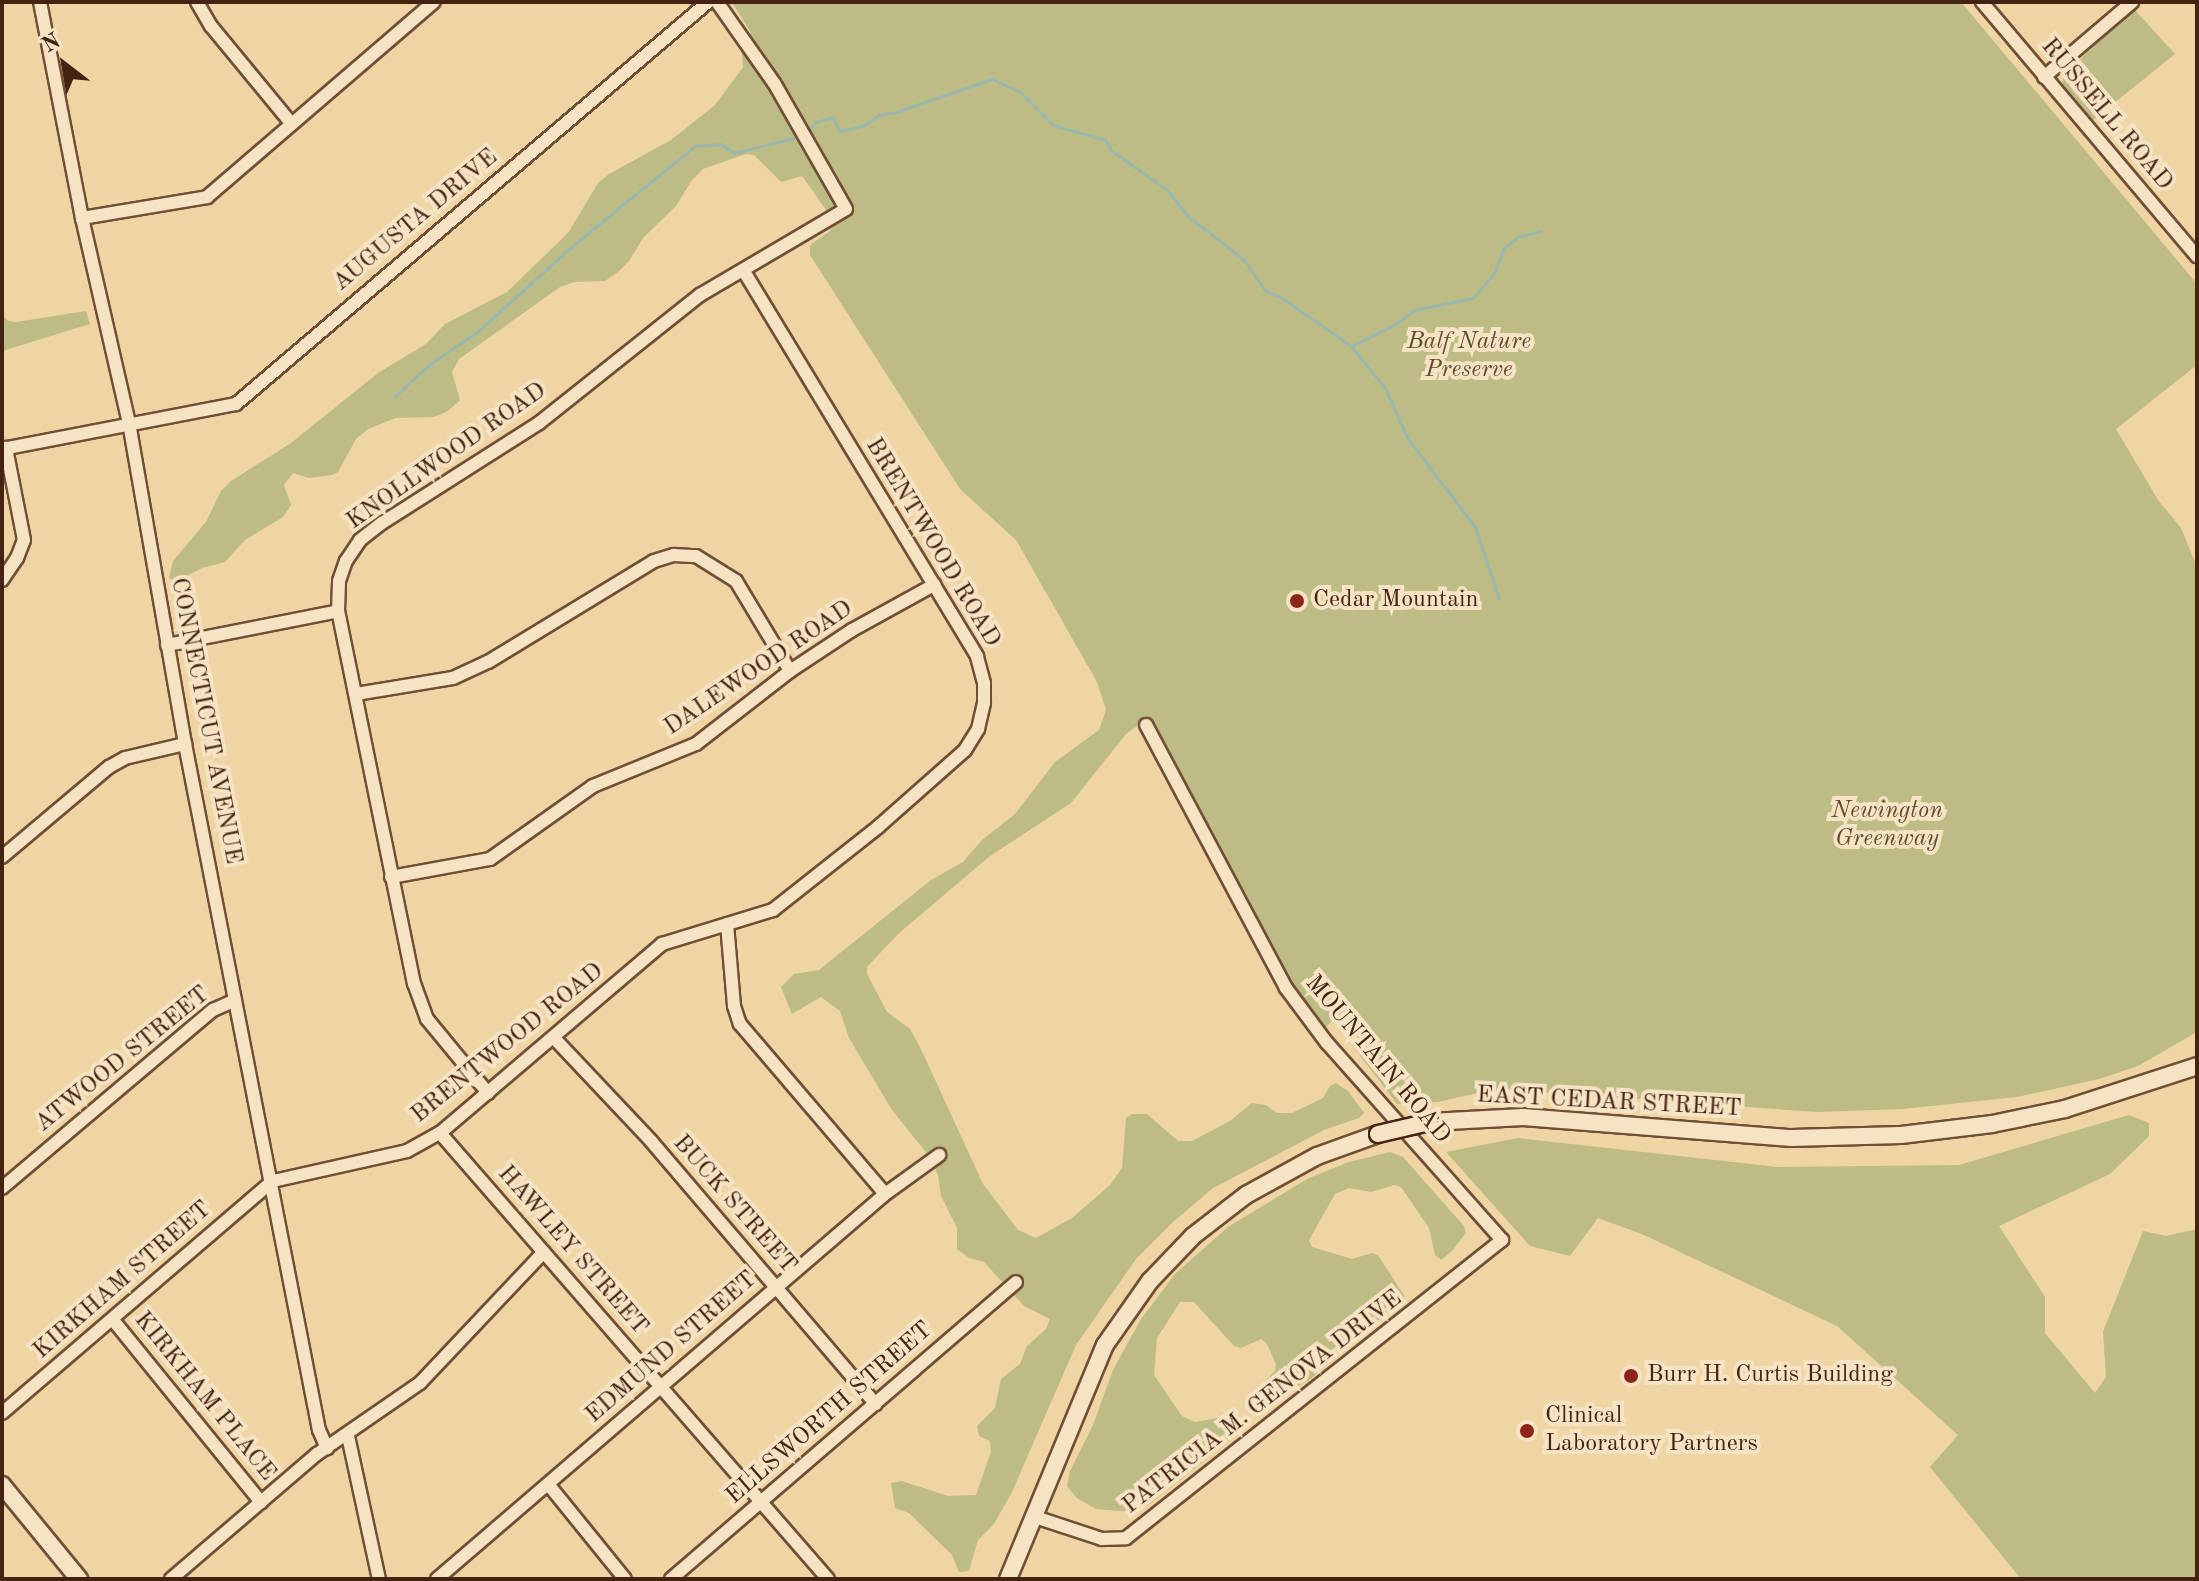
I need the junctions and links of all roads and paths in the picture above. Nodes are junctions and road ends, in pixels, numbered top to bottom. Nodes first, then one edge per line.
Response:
1 (40, 2) edge
2 (197, 2) edge
3 (434, 2) edge
4 (708, 2) edge
5 (717, 2) edge
6 (1982, 2) edge
7 (2132, 2) edge
8 (2044, 77) junction
9 (291, 123) junction
10 (82, 218) junction
11 (2197, 256) edge
12 (743, 270) junction
13 (129, 423) junction
14 (4, 449) edge
15 (2, 580) edge
16 (934, 585) junction
17 (338, 611) junction
18 (167, 645) junction
19 (790, 671) junction
20 (356, 694) junction
21 (1146, 725) dead end
22 (185, 744) junction
23 (2, 857) edge
24 (391, 877) junction
25 (727, 924) junction
26 (235, 1000) junction
27 (554, 1038) junction
28 (2197, 1066) edge
29 (488, 1093) junction
30 (440, 1133) junction
31 (939, 1155) dead end
32 (273, 1181) junction
33 (2, 1188) edge
34 (885, 1194) junction
35 (1502, 1240) joint
36 (544, 1252) junction
37 (1016, 1282) dead end
38 (776, 1287) junction
39 (113, 1320) junction
40 (661, 1389) junction
41 (876, 1404) junction
42 (2, 1413) edge
43 (348, 1436) junction
44 (327, 1448) junction
45 (548, 1484) junction
46 (2, 1485) edge
47 (261, 1502) junction
48 (761, 1503) junction
49 (1032, 1516) junction
50 (79, 1579) edge
51 (171, 1579) edge
52 (379, 1579) edge
53 (437, 1579) edge
54 (625, 1579) edge
55 (671, 1579) edge
56 (828, 1579) edge
57 (1008, 1579) edge

1 - 10 street, CONNECTICUT AVENUE
2 - 9 street
3 - 9 street
4 - 13 street, AUGUSTA DRIVE
5 - 12 street, KNOLLWOOD ROAD
6 - 8 street, RUSSELL ROAD
7 - 8 street
8 - 11 street, RUSSELL ROAD
9 - 10 street
10 - 13 street, CONNECTICUT AVENUE
12 - 16 street, BRENTWOOD ROAD
12 - 17 street, KNOLLWOOD ROAD
13 - 14 street, AUGUSTA DRIVE
13 - 18 street, CONNECTICUT AVENUE
14 - 15 street
16 - 19 street, DALEWOOD ROAD
16 - 25 street, BRENTWOOD ROAD
17 - 18 street
17 - 20 street, KNOLLWOOD ROAD
18 - 22 street, CONNECTICUT AVENUE
19 - 20 street
19 - 24 street, DALEWOOD ROAD
20 - 24 street, KNOLLWOOD ROAD
21 - 35 street, MOUNTAIN ROAD
22 - 23 street
22 - 26 street, CONNECTICUT AVENUE
24 - 29 street, KNOLLWOOD ROAD
25 - 27 street, BRENTWOOD ROAD
25 - 34 street
26 - 32 street, CONNECTICUT AVENUE
26 - 33 street, ATWOOD STREET
27 - 29 street, BRENTWOOD ROAD
27 - 38 street, BUCK STREET
28 - 49 main road, EAST CEDAR STREET, bridge
29 - 30 street, BRENTWOOD ROAD
30 - 32 street, BRENTWOOD ROAD
30 - 36 street, HAWLEY STREET
31 - 34 street, EDMUND STREET
32 - 39 street, KIRKHAM STREET
32 - 44 street, CONNECTICUT AVENUE
34 - 38 street, EDMUND STREET
35 - 49 street, PATRICIA M. GENOVA DRIVE
36 - 40 street, HAWLEY STREET
36 - 43 street
37 - 41 street, ELLSWORTH STREET
38 - 40 street, EDMUND STREET
38 - 41 street, BUCK STREET
39 - 42 street, KIRKHAM STREET
39 - 47 street, KIRKHAM PLACE
40 - 45 street, EDMUND STREET
40 - 48 street, HAWLEY STREET
41 - 48 street, ELLSWORTH STREET
43 - 44 street
43 - 52 street
44 - 47 street
45 - 53 street, EDMUND STREET
45 - 54 street
46 - 50 main road
47 - 51 street
48 - 55 street, ELLSWORTH STREET
48 - 56 street, HAWLEY STREET
49 - 57 main road, EAST CEDAR STREET

